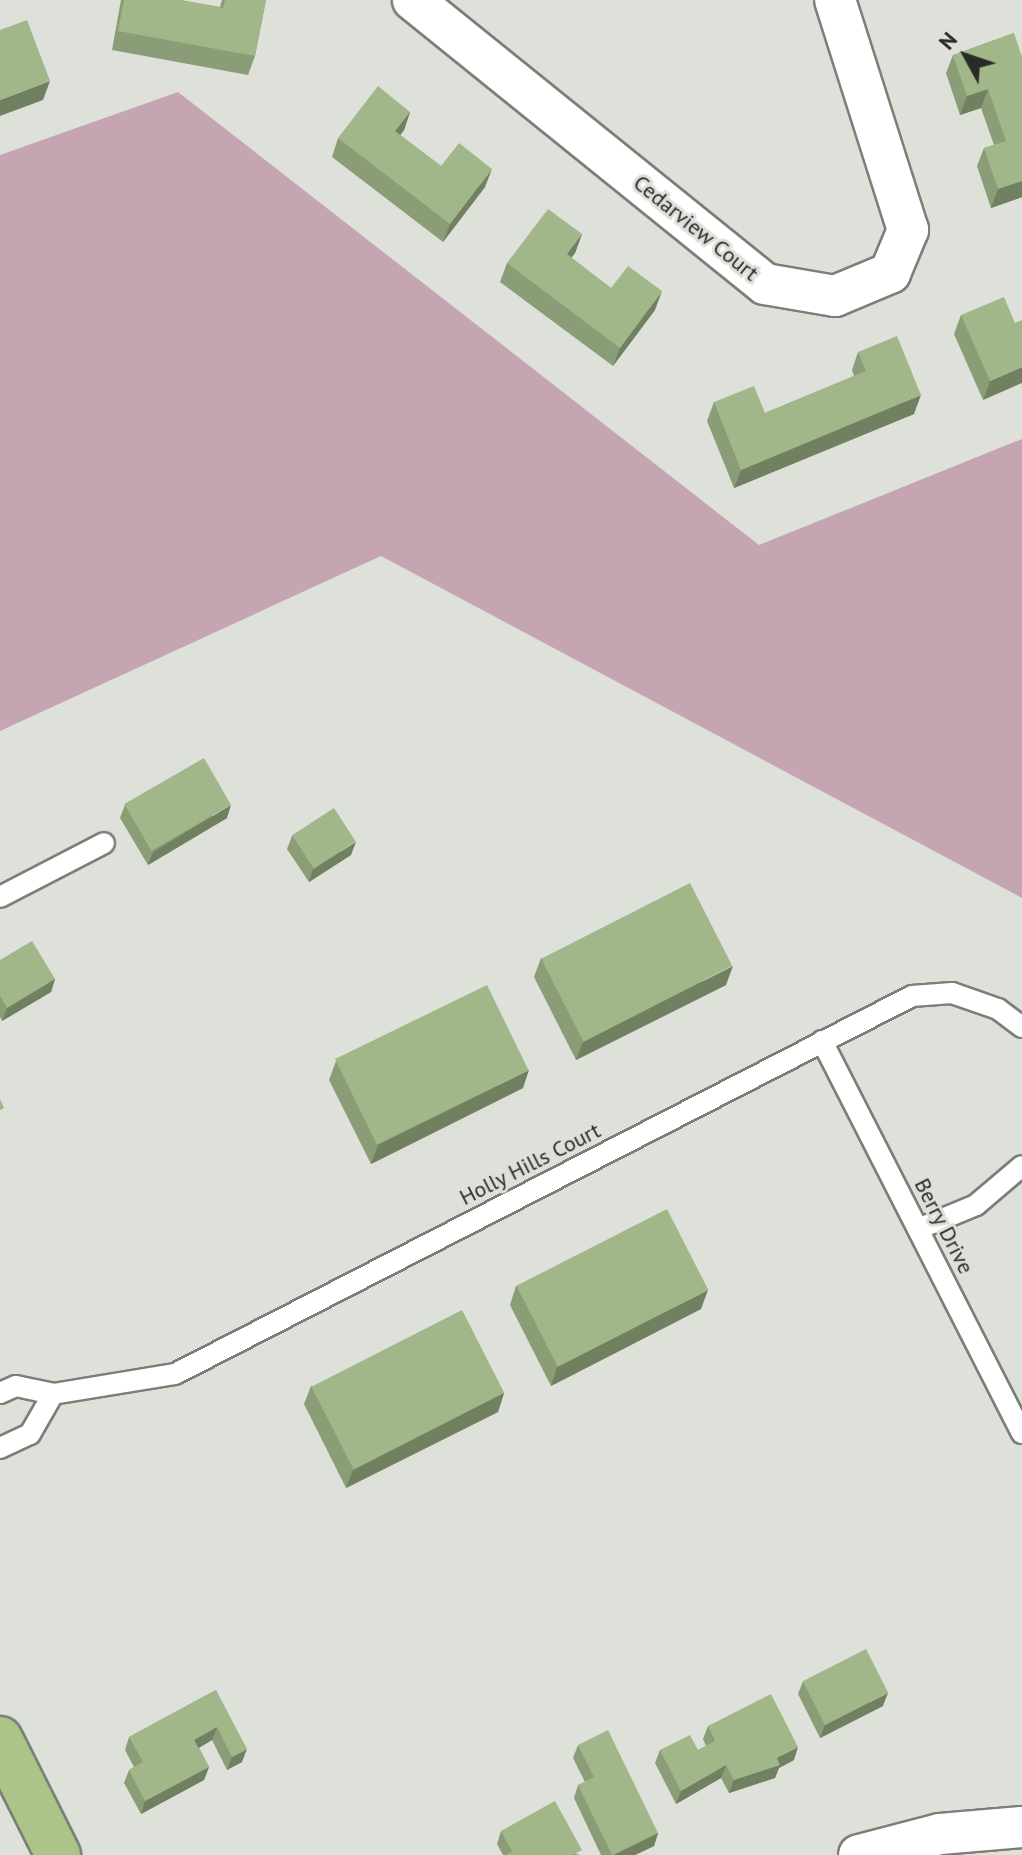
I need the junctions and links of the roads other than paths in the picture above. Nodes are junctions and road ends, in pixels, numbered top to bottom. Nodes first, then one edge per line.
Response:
1 (413, 0) edge
2 (835, 0) edge
3 (104, 843) dead end
4 (0, 897) edge
5 (1022, 1027) edge
6 (822, 1041) junction
7 (1022, 1166) edge
8 (918, 1229) junction
9 (0, 1393) edge
10 (53, 1394) junction
11 (1022, 1433) edge
12 (0, 1448) edge
13 (0, 1739) edge
14 (1022, 1827) edge
15 (58, 1855) edge
16 (859, 1855) edge

1 - 2 street, Cedarview Court
3 - 4 lane
5 - 6 lane, Holly Hills Court
6 - 8 lane, Berry Drive
6 - 10 lane, Holly Hills Court
7 - 8 lane
8 - 11 lane, Berry Drive
9 - 10 lane, Holly Hills Court
10 - 12 lane
13 - 15 main road
14 - 16 street

